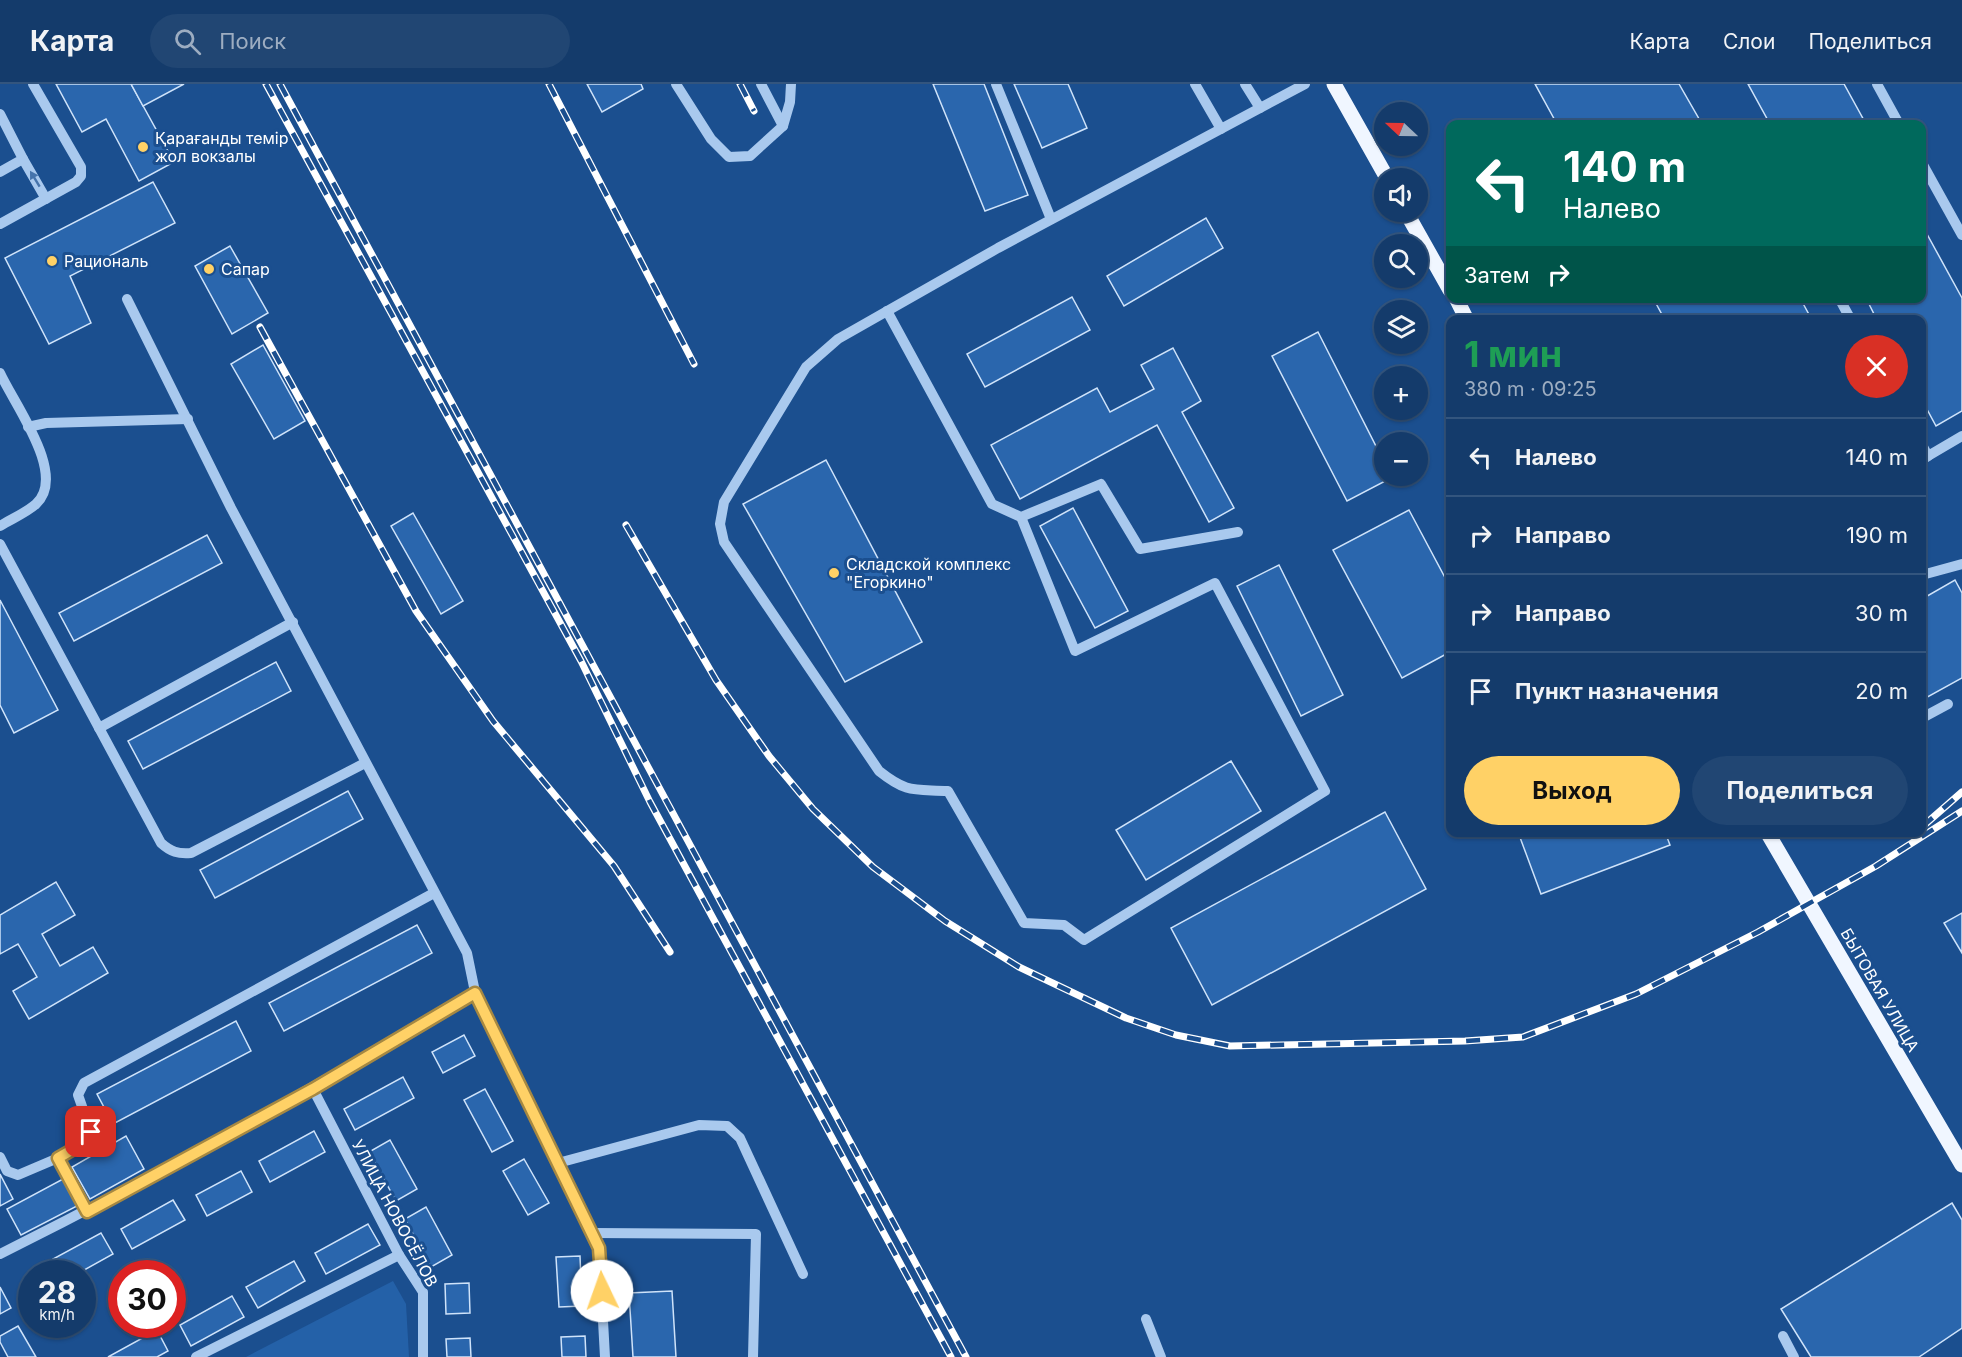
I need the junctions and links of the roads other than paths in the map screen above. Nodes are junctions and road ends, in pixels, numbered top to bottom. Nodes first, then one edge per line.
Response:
1 (33, 84) edge
2 (675, 84) edge
3 (761, 84) edge
4 (792, 84) edge
5 (996, 84) edge
6 (1195, 84) edge
7 (1245, 84) edge
8 (1305, 84) edge
9 (1334, 84) edge
10 (1877, 84) edge
11 (1260, 108) junction
12 (0, 114) edge
13 (1897, 120) edge
14 (783, 126) junction
15 (1221, 129) junction
16 (23, 159) junction
17 (1382, 168) edge
18 (1926, 171) edge
19 (0, 172) edge
20 (46, 199) junction
21 (1052, 219) junction
22 (1412, 222) edge
23 (0, 224) edge
24 (1962, 235) edge
25 (1446, 283) edge
26 (127, 299) dead end
27 (887, 311) junction
28 (0, 373) edge
29 (0, 383) edge
30 (11, 396) junction
31 (189, 419) junction
32 (28, 427) junction
33 (1962, 436) edge
34 (1926, 457) edge
35 (1022, 518) junction
36 (2, 520) edge
37 (1238, 532) dead end
38 (0, 544) edge
39 (1962, 564) edge
40 (1926, 574) edge
41 (293, 622) junction
42 (1948, 704) dead end
43 (1926, 716) edge
44 (99, 728) junction
45 (365, 763) junction
46 (1770, 837) edge
47 (434, 893) junction
48 (475, 993) junction
49 (313, 1089) junction
50 (0, 1157) edge
51 (58, 1158) junction
52 (558, 1163) junction
53 (1962, 1165) edge
54 (87, 1212) junction
55 (592, 1233) junction
56 (0, 1254) edge
57 (399, 1255) junction
58 (803, 1274) dead end
59 (1146, 1319) dead end
60 (1783, 1336) dead end
61 (197, 1357) edge
62 (423, 1357) edge
63 (605, 1357) edge
64 (753, 1357) edge
65 (1161, 1357) edge
66 (1794, 1357) edge

1 - 20 street
2 - 14 street
3 - 14 street
4 - 14 street
5 - 21 street
6 - 15 street
7 - 11 street
8 - 11 street
9 - 17 main road
10 - 13 street
11 - 15 street
12 - 16 street
15 - 21 street
16 - 19 street
20 -> 16 street
18 - 24 street
20 - 23 street
21 - 27 street
22 - 25 main road
26 - 31 street
27 - 35 street
27 - 35 street
28 - 30 street
29 - 30 street
30 - 32 street
31 - 32 street
31 - 41 street
32 - 36 street
33 - 34 street
35 - 37 street
38 - 44 street
39 - 40 street
41 - 44 street
41 - 45 street
42 - 43 street
44 - 45 street
45 - 47 street
46 - 53 main road, БЫТОВАЯ УЛИЦА
47 - 48 street
47 - 51 street
48 - 49 street
48 - 52 street
49 - 54 street
49 - 57 street, УЛИЦА НОВОСЁЛОВ
50 - 51 street
51 - 54 street
52 - 55 street
52 - 58 street
54 - 56 street
55 - 63 street
55 - 64 street
57 - 61 street
57 - 62 street, УЛИЦА НОВОСЁЛОВ
59 - 65 street
60 - 66 street

